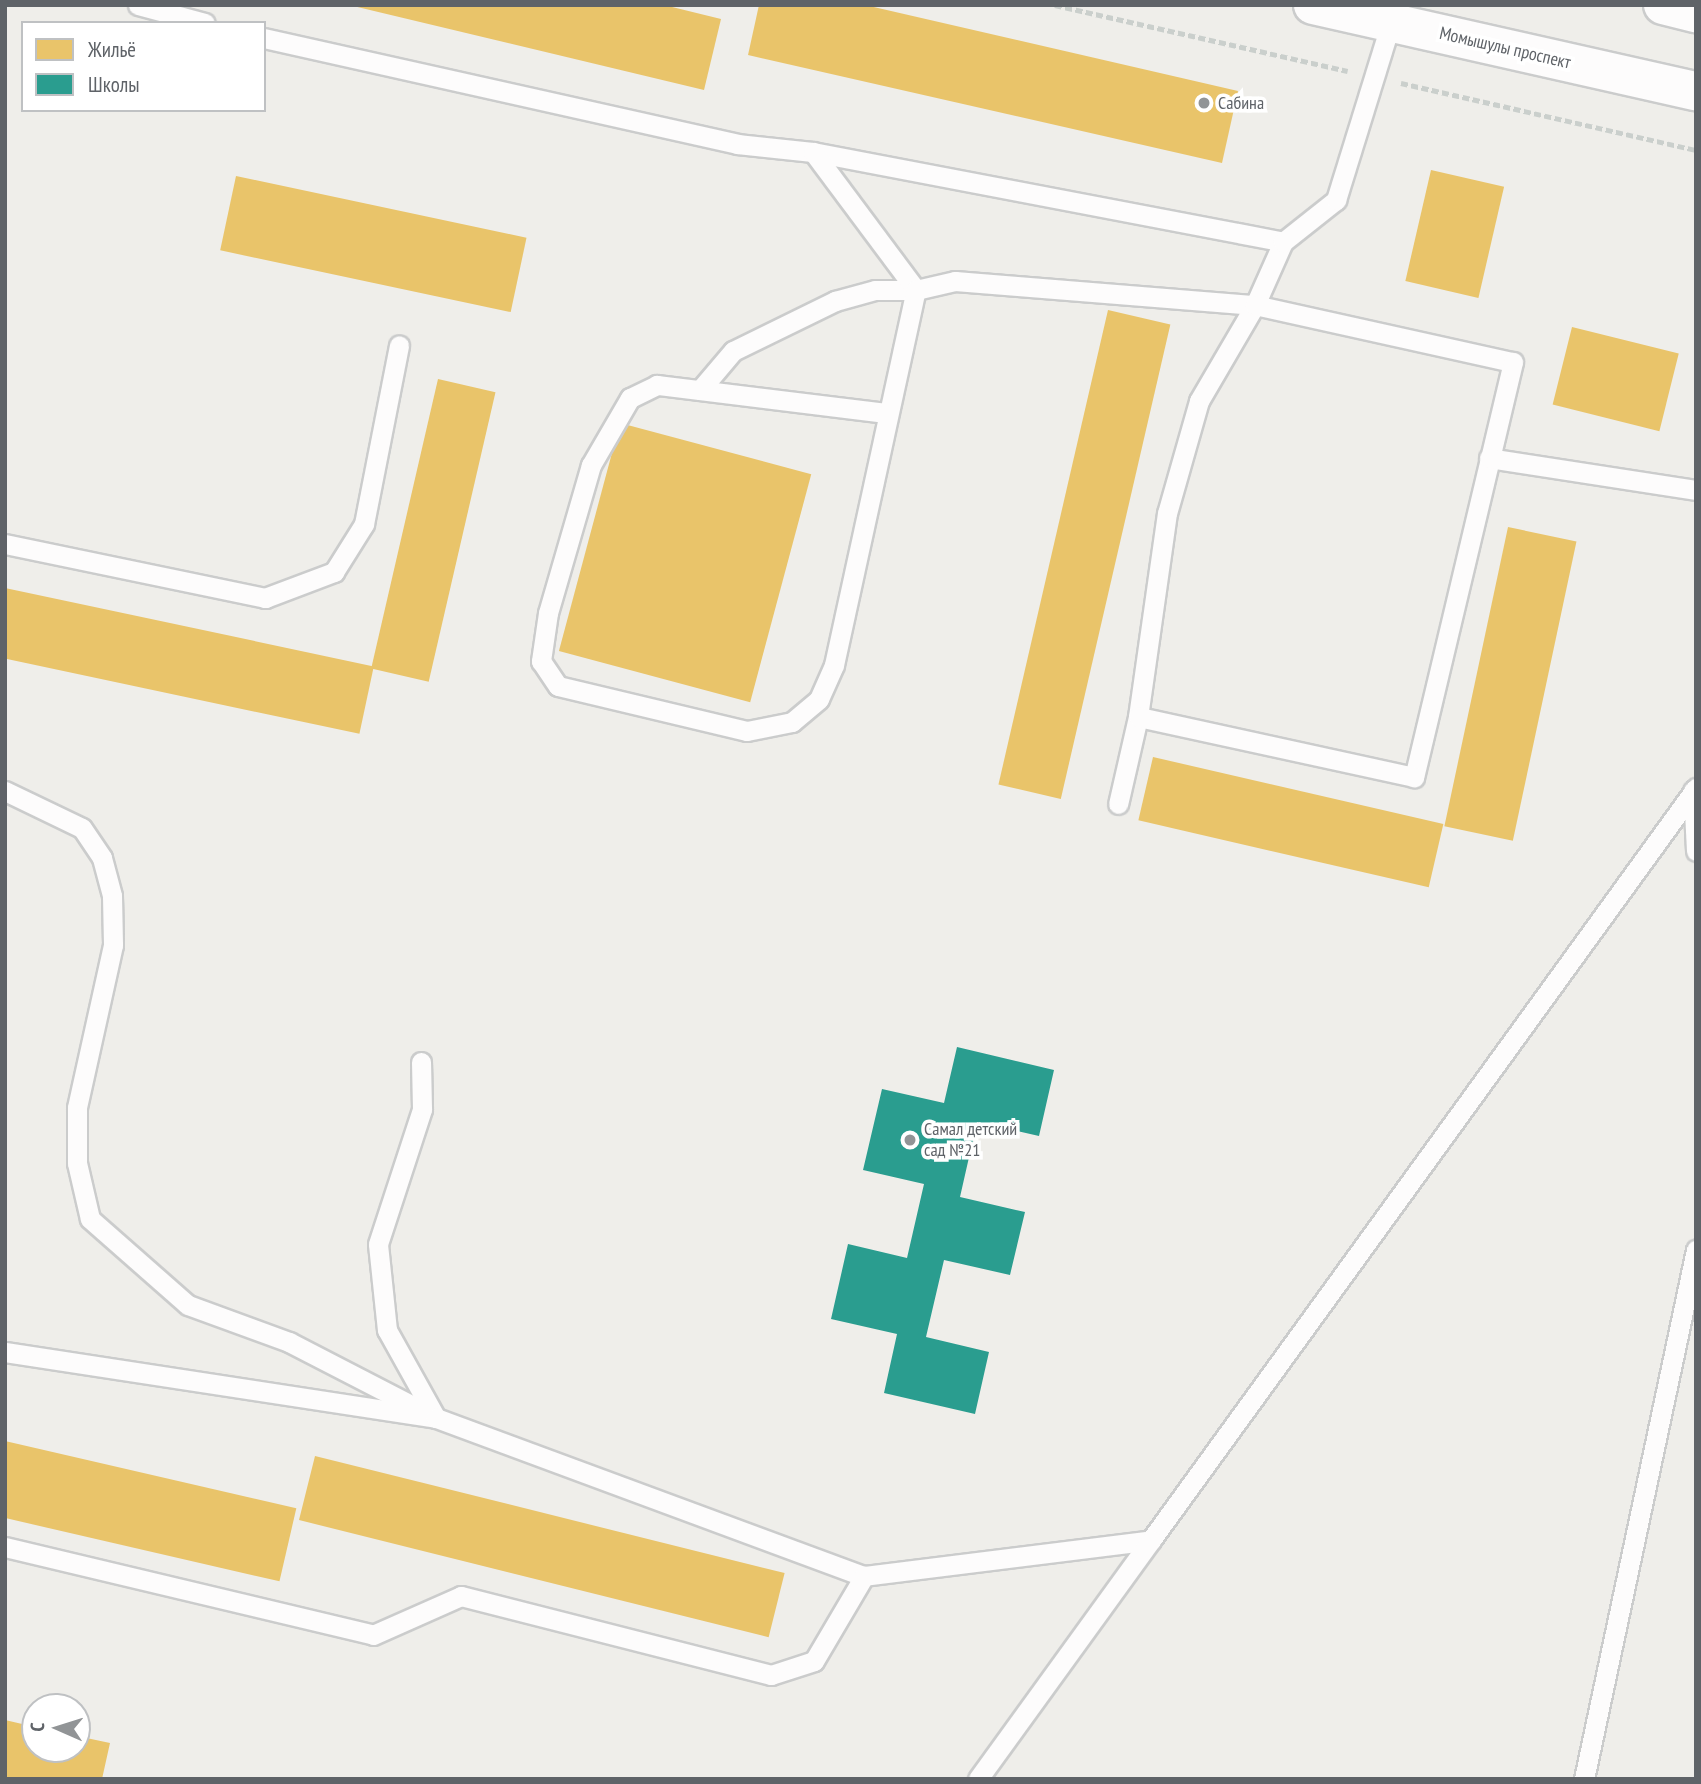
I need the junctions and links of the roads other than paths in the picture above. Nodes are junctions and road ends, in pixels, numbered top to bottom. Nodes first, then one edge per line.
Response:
1 (138, 5) edge
2 (1313, 5) edge
3 (1663, 5) edge
4 (1696, 13) edge
5 (198, 21) edge
6 (1391, 22) junction
7 (266, 38) edge
8 (1696, 91) edge
9 (813, 152) junction
10 (1283, 242) junction
11 (916, 290) junction
12 (1255, 305) junction
13 (399, 345) dead end
14 (700, 390) junction
15 (886, 413) junction
16 (1489, 458) junction
17 (1696, 490) edge
18 (5, 544) edge
19 (1138, 717) junction
20 (1694, 789) edge
21 (5, 791) edge
22 (1118, 804) dead end
23 (1696, 851) edge
24 (421, 1062) dead end
25 (1696, 1250) edge
26 (5, 1352) edge
27 (436, 1418) junction
28 (1151, 1540) junction
29 (5, 1547) edge
30 (864, 1576) junction
31 (978, 1779) edge
32 (1584, 1779) edge

1 - 5 lane
2 - 6 street, Момышулы проспект
3 - 4 street
6 - 8 street, Момышулы проспект
6 - 10 lane
7 - 9 lane
9 - 10 lane
9 - 11 lane
10 - 12 lane
11 - 12 lane
11 - 14 lane
11 - 15 lane
12 - 16 lane
12 - 19 lane
13 - 18 lane
14 - 15 lane
14 - 15 lane
16 - 17 lane
16 - 19 lane
19 - 22 lane
20 - 23 lane
20 - 28 lane
21 - 27 lane
24 - 27 lane
25 - 32 lane
26 - 27 lane
27 - 30 lane
28 - 30 lane
28 - 31 lane
29 - 30 lane

